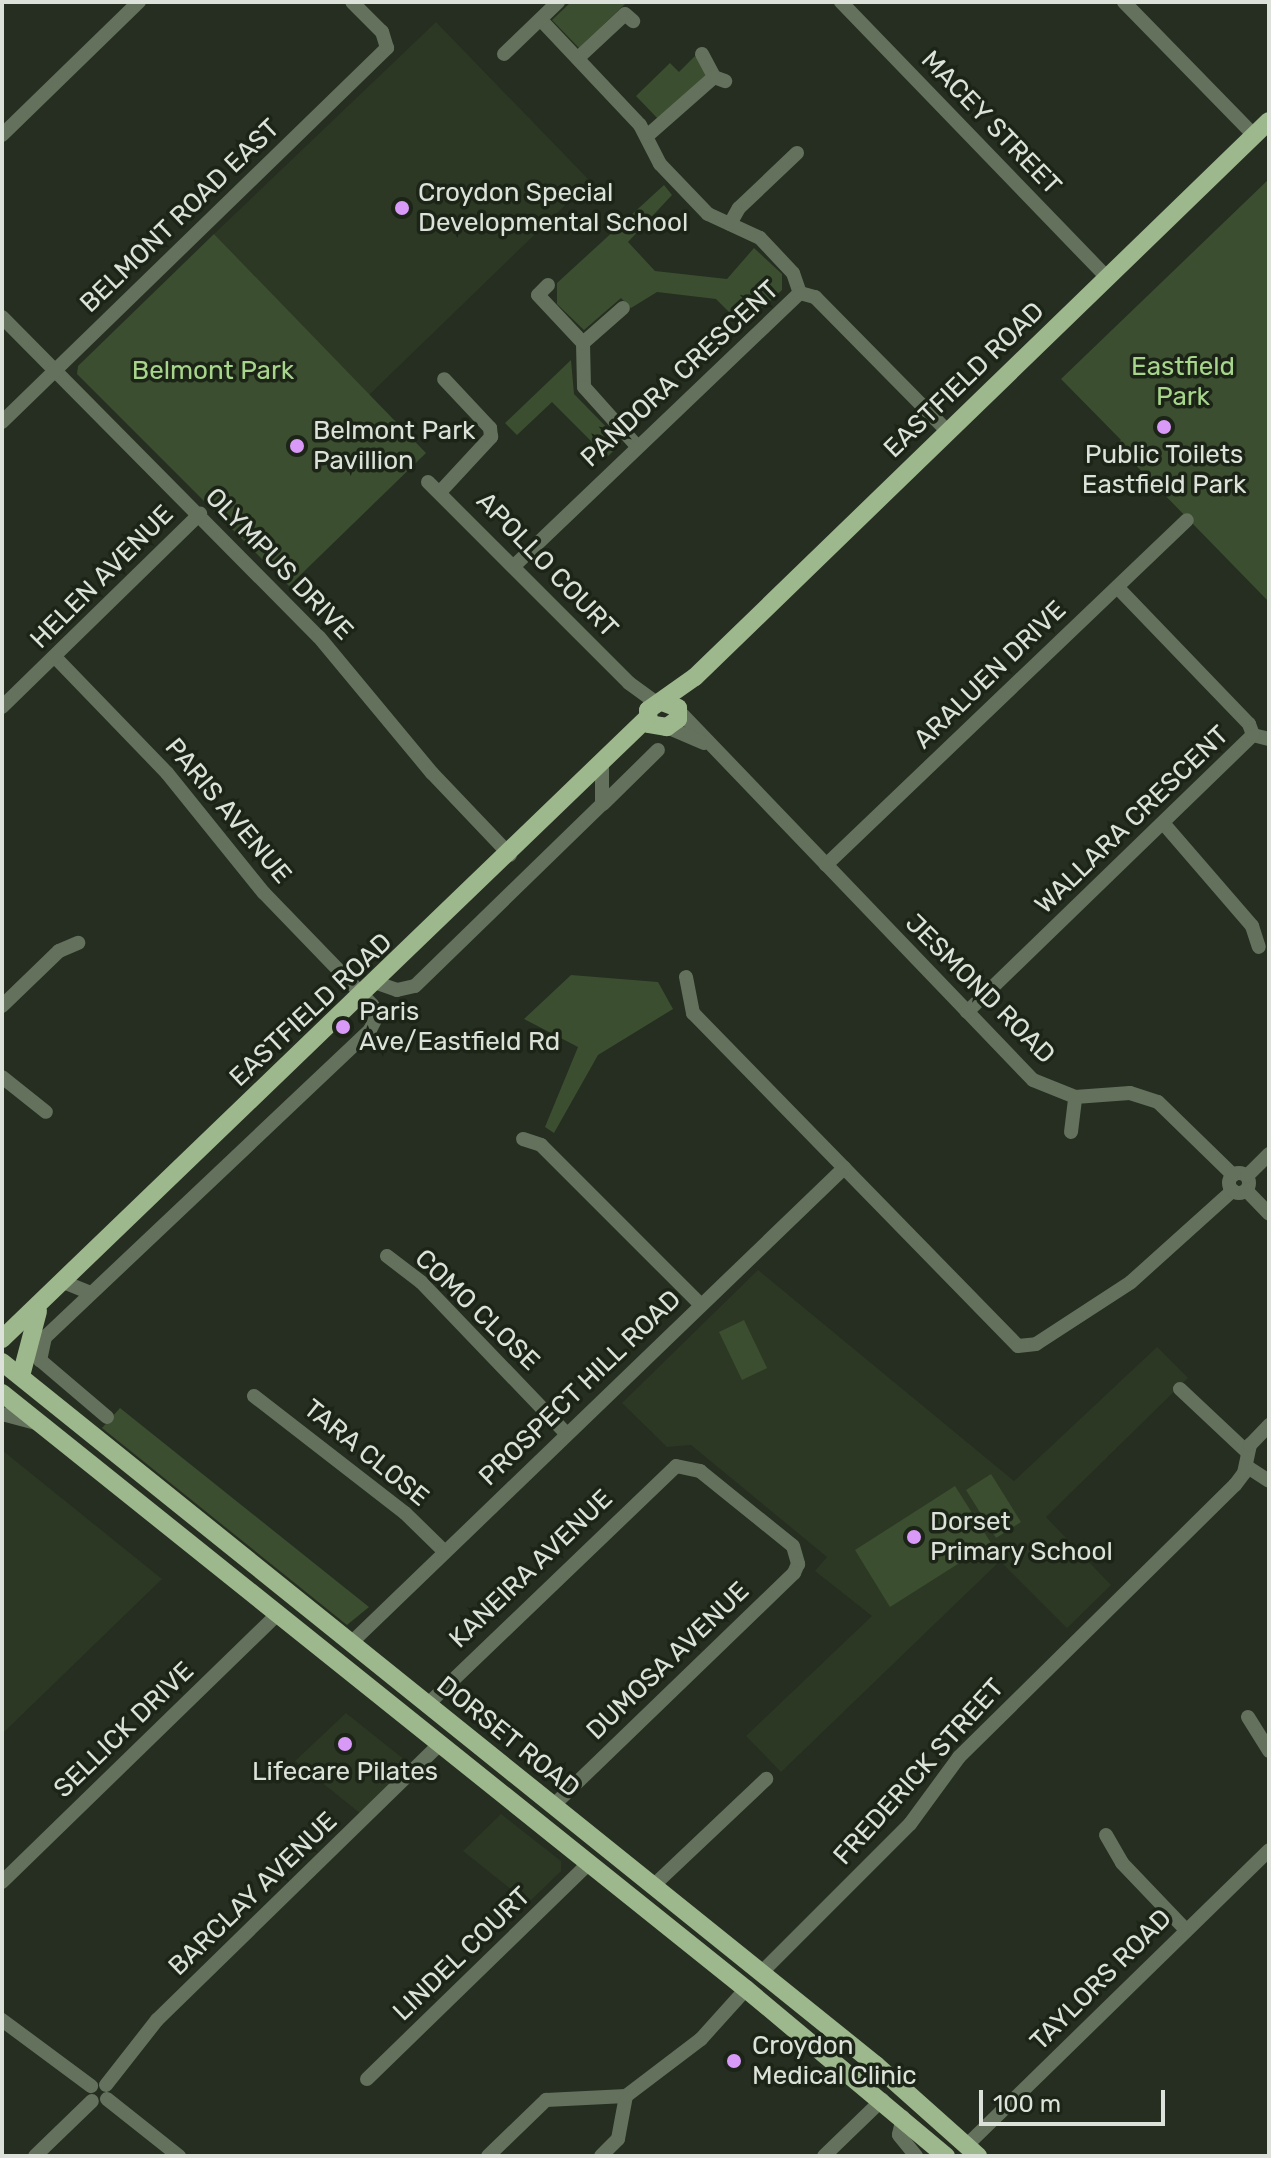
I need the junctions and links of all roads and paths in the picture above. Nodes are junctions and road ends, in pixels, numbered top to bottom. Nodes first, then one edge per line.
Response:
1 (139, 2) edge
2 (352, 2) edge
3 (558, 2) edge
4 (841, 2) edge
5 (1124, 2) edge
6 (541, 20) junction
7 (633, 21) dead end
8 (504, 54) dead end
9 (702, 54) dead end
10 (578, 58) junction
11 (1269, 121) edge
12 (2, 135) edge
13 (1254, 135) junction
14 (647, 136) junction
15 (797, 153) dead end
16 (730, 224) junction
17 (1107, 277) junction
18 (548, 285) dead end
19 (800, 293) junction
20 (625, 308) dead end
21 (2, 317) edge
22 (583, 343) junction
23 (55, 371) junction
24 (444, 379) dead end
25 (2, 422) edge
26 (948, 432) junction
27 (637, 446) junction
28 (428, 482) dead end
29 (441, 491) junction
30 (200, 514) junction
31 (1187, 520) dead end
32 (514, 566) junction
33 (1117, 587) junction
34 (55, 657) junction
35 (2, 707) edge
36 (663, 715) junction
37 (1253, 735) junction
38 (1269, 739) edge
39 (658, 750) dead end
40 (604, 764) junction
41 (602, 804) junction
42 (1164, 824) junction
43 (510, 855) junction
44 (826, 865) junction
45 (78, 943) dead end
46 (1259, 947) dead end
47 (686, 977) dead end
48 (370, 990) junction
49 (2, 1006) edge
50 (967, 1012) junction
51 (2, 1077) edge
52 (1075, 1097) junction
53 (46, 1112) dead end
54 (1071, 1132) dead end
55 (523, 1139) dead end
56 (1269, 1154) edge
57 (844, 1168) junction
58 (1240, 1183) junction
59 (1269, 1214) edge
60 (387, 1256) dead end
61 (56, 1287) junction
62 (91, 1293) junction
63 (701, 1305) junction
64 (38, 1311) junction
65 (5, 1331) edge
66 (2, 1361) edge
67 (21, 1376) junction
68 (1180, 1389) dead end
69 (2, 1393) edge
70 (254, 1396) dead end
71 (2, 1414) edge
72 (107, 1417) dead end
73 (40, 1424) junction
74 (1269, 1425) edge
75 (566, 1433) junction
76 (1246, 1459) junction
77 (1269, 1481) edge
78 (444, 1551) junction
79 (783, 1584) joint
80 (292, 1596) junction
81 (279, 1613) junction
82 (351, 1643) junction
83 (427, 1705) junction
84 (1248, 1717) dead end
85 (440, 1744) junction
86 (1269, 1751) edge
87 (766, 1779) dead end
88 (553, 1806) junction
89 (538, 1823) junction
90 (1106, 1835) dead end
91 (1269, 1850) edge
92 (589, 1863) junction
93 (2, 1882) edge
94 (653, 1886) junction
95 (1186, 1930) junction
96 (761, 1973) junction
97 (746, 1989) junction
98 (2, 2020) edge
99 (367, 2079) dead end
100 (99, 2093) junction
101 (626, 2096) junction
102 (882, 2100) junction
103 (903, 2117) junction
104 (967, 2152) edge
105 (35, 2156) edge
106 (179, 2156) edge
107 (488, 2156) edge
108 (601, 2156) edge
109 (824, 2156) edge
110 (916, 2156) edge
111 (946, 2156) edge

1 - 12 street
2 - 23 street, BELMONT ROAD EAST
3 - 6 street
4 - 17 street, MACEY STREET
5 - 13 street
6 - 8 street
6 - 10 street
7 - 10 street
9 - 14 street
10 - 14 street
11 - 13 main road, EASTFIELD ROAD
13 - 17 main road, EASTFIELD ROAD
14 - 16 street
15 - 16 street
16 - 19 street
17 - 26 main road, EASTFIELD ROAD
18 - 22 street
19 - 26 street, PANDORA CRESCENT
19 - 27 street, PANDORA CRESCENT
20 - 22 street
21 - 23 street, OLYMPUS DRIVE
22 - 27 street
23 - 25 street, BELMONT ROAD EAST
23 - 30 street, OLYMPUS DRIVE
24 - 29 street
26 - 36 main road, EASTFIELD ROAD
27 - 32 street, PANDORA CRESCENT
28 - 29 street, APOLLO COURT
29 - 32 street, APOLLO COURT
30 - 34 street, HELEN AVENUE
30 - 43 street, OLYMPUS DRIVE
31 - 33 street, ARALUEN DRIVE
32 - 36 street, APOLLO COURT
33 - 37 street, WALLARA CRESCENT
33 - 44 street, ARALUEN DRIVE
34 - 35 street, HELEN AVENUE
34 - 48 street, PARIS AVENUE
36 - 40 main road, EASTFIELD ROAD
36 - 44 street, JESMOND ROAD
37 - 38 street
37 - 42 street, WALLARA CRESCENT
39 - 41 street
40 - 41 street
40 - 43 main road, EASTFIELD ROAD
41 - 48 street
42 - 46 street
42 - 50 street, WALLARA CRESCENT
43 - 48 main road, EASTFIELD ROAD
44 - 50 street, JESMOND ROAD
45 - 49 street
47 - 57 street
48 - 61 main road, EASTFIELD ROAD
48 - 62 street
50 - 52 street, JESMOND ROAD
51 - 53 street
52 - 54 street
52 - 58 street, JESMOND ROAD
55 - 63 street
56 - 58 street
57 - 58 street
57 - 63 street, PROSPECT HILL ROAD
58 - 59 street, JESMOND ROAD
60 - 75 street, COMO CLOSE
61 - 62 street
61 - 64 main road, EASTFIELD ROAD
61 - 65 main road, EASTFIELD ROAD
62 - 72 street
63 - 75 street, PROSPECT HILL ROAD
64 - 66 main road, EASTFIELD ROAD
64 - 67 main road
66 - 67 main road, DORSET ROAD
67 - 80 main road, DORSET ROAD
68 - 76 street
69 - 73 main road, DORSET ROAD
70 - 78 street, TARA CLOSE
71 - 73 street
73 - 81 main road, DORSET ROAD
74 - 76 street, FREDERICK STREET
75 - 78 street, PROSPECT HILL ROAD
76 - 77 street
76 - 96 street, FREDERICK STREET
78 - 82 street, PROSPECT HILL ROAD
79 - 83 street, KANEIRA AVENUE
79 - 88 street, DUMOSA AVENUE
80 - 81 main road
80 - 82 main road, DORSET ROAD
81 - 85 main road, DORSET ROAD
81 - 93 street, SELLICK DRIVE
82 - 83 main road, DORSET ROAD
83 - 88 main road, DORSET ROAD
84 - 86 street
85 - 89 main road, DORSET ROAD
85 - 100 street, BARCLAY AVENUE
87 - 94 street
88 - 89 main road
88 - 94 main road, DORSET ROAD
89 - 92 main road, DORSET ROAD
90 - 95 street
91 - 95 street, TAYLORS ROAD
92 - 97 main road, DORSET ROAD
92 - 99 street, LINDEL COURT
94 - 96 main road, DORSET ROAD
95 - 104 street, TAYLORS ROAD
96 - 97 main road
96 - 104 main road, DORSET ROAD
97 - 101 street
97 - 102 main road, DORSET ROAD
98 - 100 street
100 - 105 street, BARCLAY AVENUE
100 - 106 street
101 - 107 street
101 - 108 street
102 - 103 main road, DORSET ROAD
102 - 109 street
103 - 110 street
103 - 111 main road, DORSET ROAD

